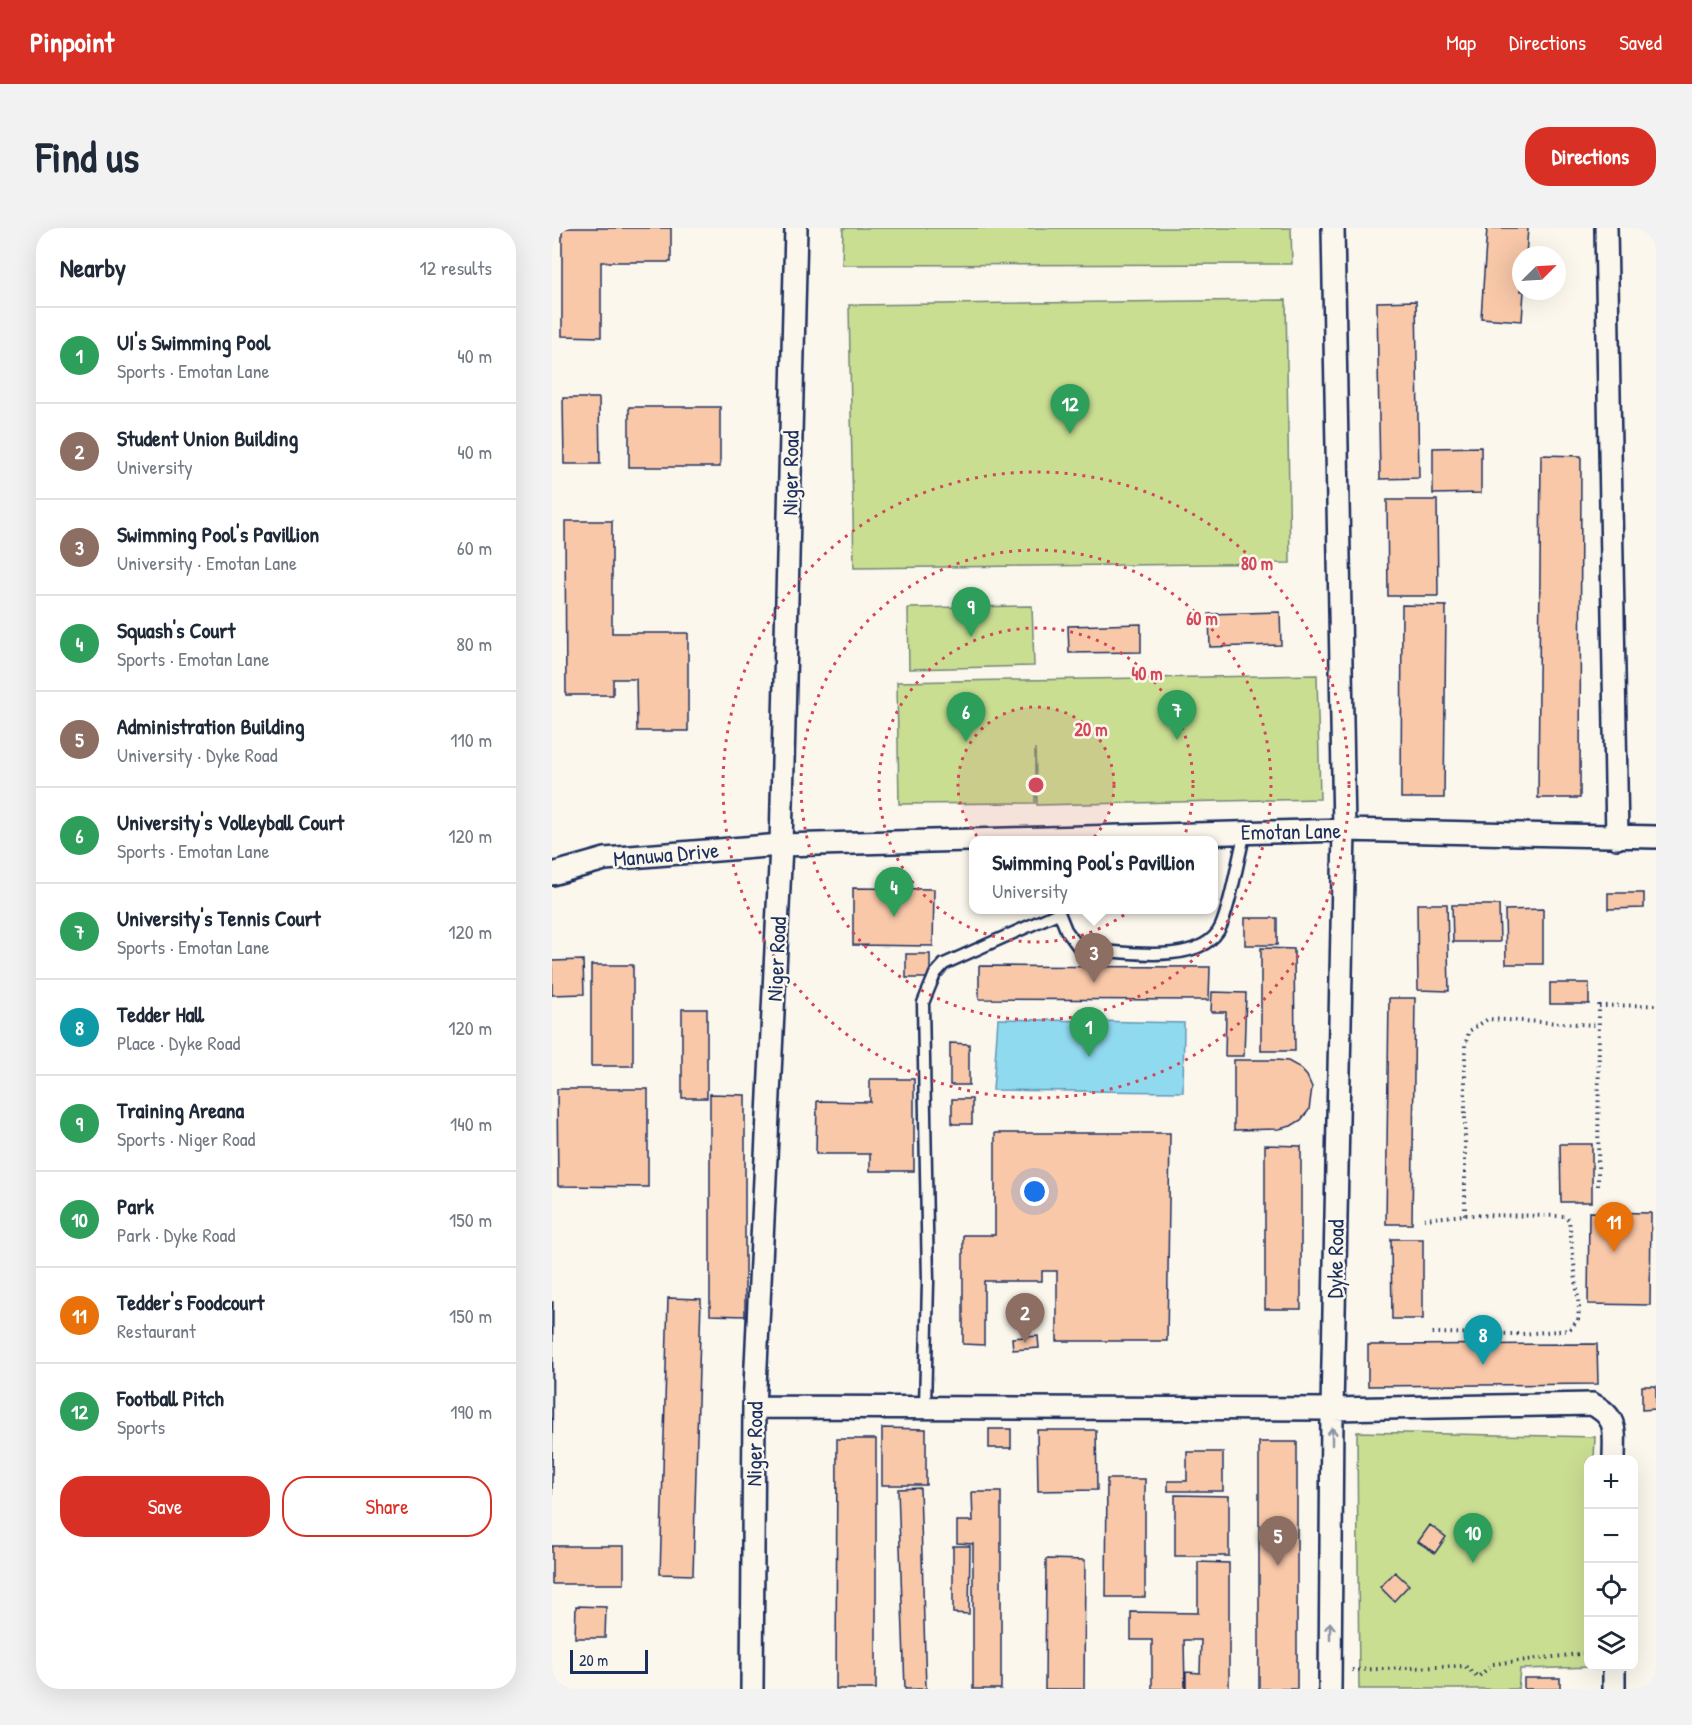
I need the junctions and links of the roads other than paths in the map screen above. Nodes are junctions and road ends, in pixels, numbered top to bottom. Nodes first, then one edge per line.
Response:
1 (796, 228) edge
2 (1333, 228) edge
3 (1606, 228) edge
4 (1344, 830) junction
5 (1245, 832) junction
6 (1140, 836) edge
7 (1656, 837) edge
8 (1617, 838) junction
9 (969, 841) edge
10 (781, 844) junction
11 (552, 873) edge
12 (1052, 914) edge
13 (1059, 914) edge
14 (925, 1406) junction
15 (754, 1407) junction
16 (1332, 1409) junction
17 (1614, 1455) edge
18 (1614, 1671) edge
19 (1330, 1680) edge
20 (752, 1689) edge
21 (1614, 1689) edge

1 - 10 street, Niger Road
2 - 4 street, Dyke Road
3 - 8 street
4 - 5 street, Emotan Lane
4 - 8 street, Emotan Lane
4 - 16 street, Dyke Road
5 - 6 street, Emotan Lane
5 - 13 lane
7 - 8 street, Emotan Lane
9 - 10 street, Emotan Lane
10 - 11 street, Manuwa Drive
10 - 15 street, Niger Road
12 - 14 lane
14 - 15 street
14 - 16 street
15 - 20 street, Niger Road
16 - 17 street
19 -> 16 street, Dyke Road
18 - 21 street

